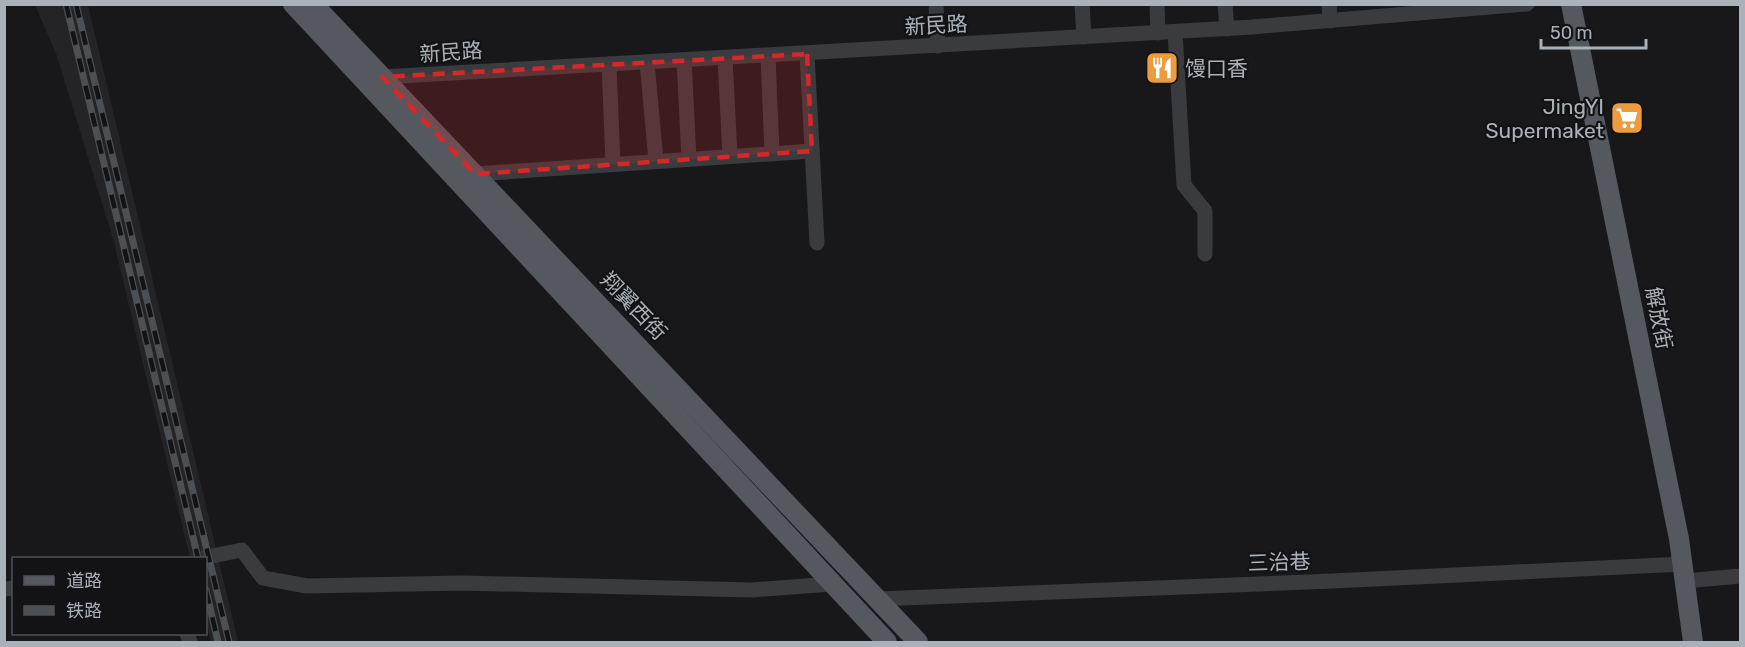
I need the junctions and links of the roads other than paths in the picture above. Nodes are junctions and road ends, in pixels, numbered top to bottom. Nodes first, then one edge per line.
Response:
1 (293, 4) edge
2 (313, 4) edge
3 (936, 4) edge
4 (1082, 4) edge
5 (1157, 4) edge
6 (1226, 4) edge
7 (1329, 4) edge
8 (1527, 4) edge
9 (1571, 4) edge
10 (1583, 4) edge
11 (1330, 21) junction
12 (1227, 29) junction
13 (1175, 32) junction
14 (1158, 33) junction
15 (1084, 37) junction
16 (938, 46) junction
17 (807, 54) junction
18 (768, 56) junction
19 (725, 58) junction
20 (684, 60) junction
21 (647, 62) junction
22 (609, 64) junction
23 (382, 77) junction
24 (812, 151) junction
25 (772, 153) junction
26 (730, 156) junction
27 (689, 159) junction
28 (657, 162) junction
29 (613, 164) junction
30 (475, 174) junction
31 (817, 243) dead end
32 (1205, 254) dead end
33 (217, 555) tunnel mouth
34 (1688, 575) junction
35 (1740, 576) edge
36 (832, 584) junction
37 (877, 598) junction
38 (887, 642) edge
39 (918, 642) edge
40 (1693, 642) edge
41 (1704, 642) edge

1 - 36 main road, 翔翼西街
2 - 23 main road, 翔翼西街
3 - 16 street
4 - 15 street
5 - 14 street
6 - 12 street
7 - 11 street
8 - 11 street, 新民路
9 - 34 main road, 解放街
10 - 34 main road
11 - 12 street, 新民路
12 - 13 street, 新民路
13 - 14 street, 新民路
13 - 32 street
14 - 15 street, 新民路
15 - 16 street, 新民路
16 - 17 street, 新民路
17 - 18 street, 新民路
17 - 24 street
18 - 19 street, 新民路
18 - 25 street
19 - 20 street, 新民路
19 - 26 street
20 - 21 street, 新民路
20 - 27 street
21 - 22 street, 新民路
21 - 28 street
22 - 23 street, 新民路
22 - 29 street
23 - 30 main road, 翔翼西街
24 - 25 street
24 - 31 street
25 - 26 street
26 - 27 street
27 - 28 street
28 - 29 street
29 - 30 street
30 - 37 main road, 翔翼西街
33 - 36 street
34 - 35 street, 三治巷
34 - 37 street, 三治巷
34 - 40 main road, 解放街
34 - 41 main road
36 - 38 main road, 翔翼西街
37 - 39 main road, 翔翼西街

